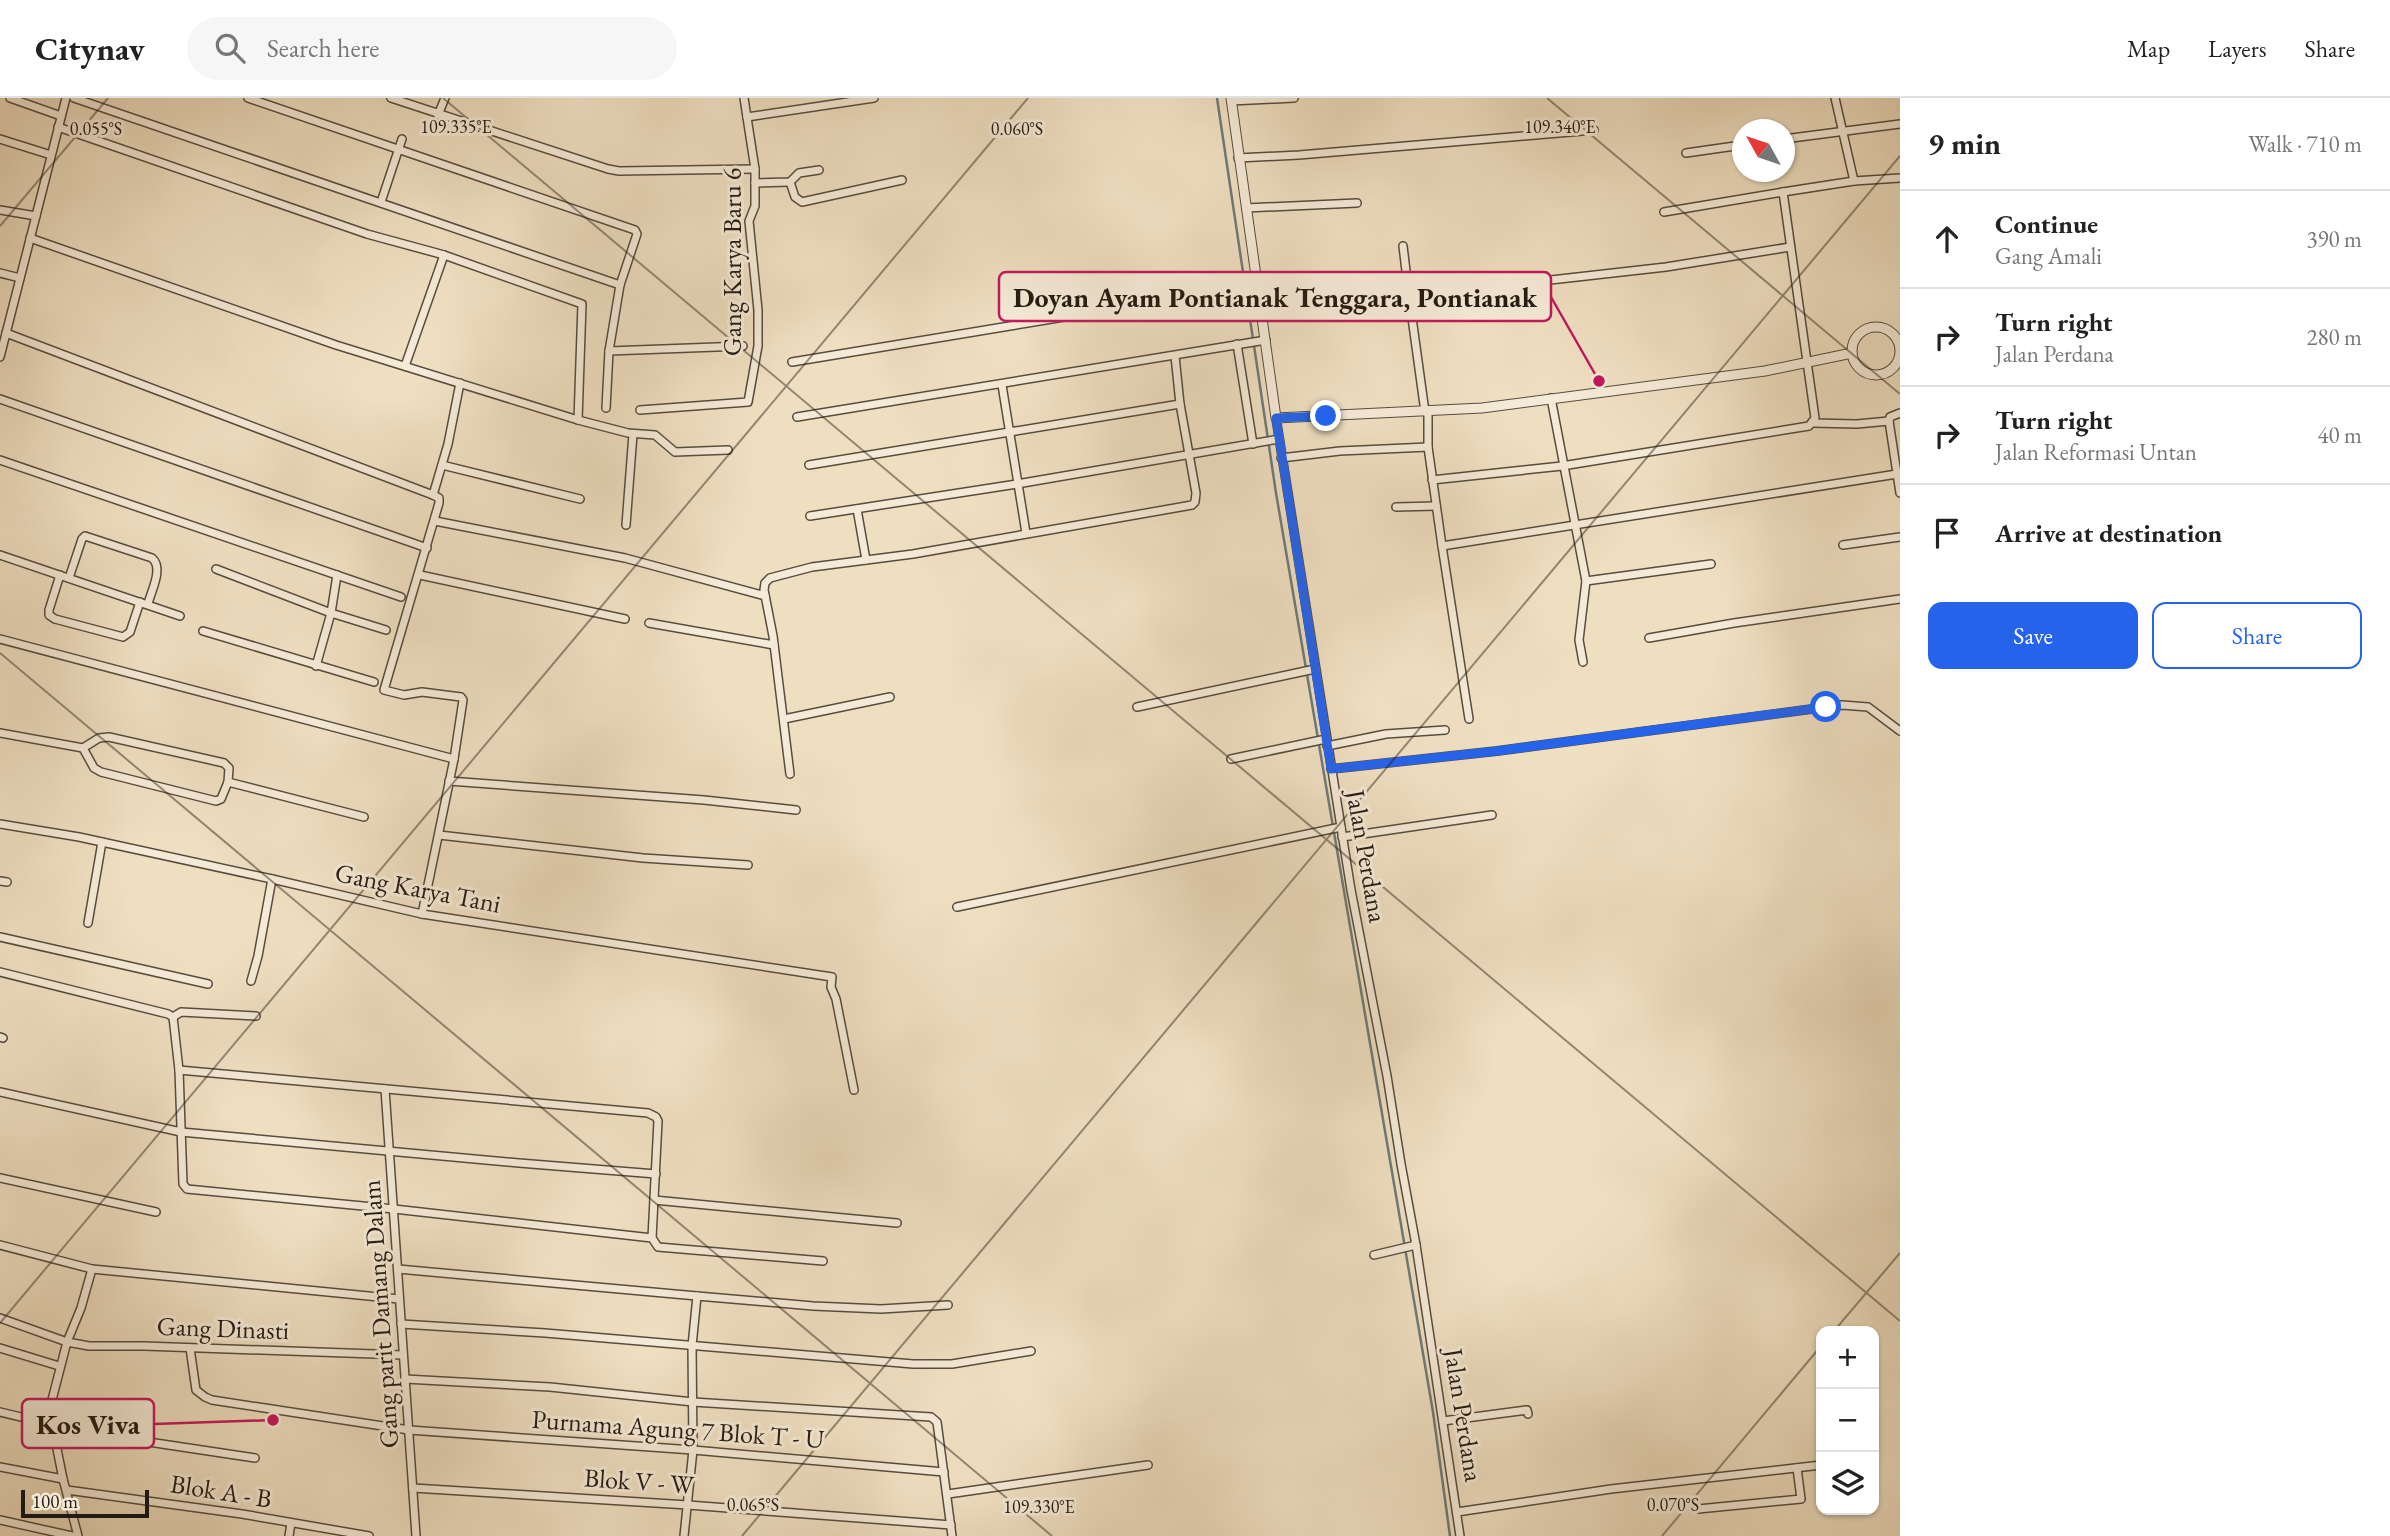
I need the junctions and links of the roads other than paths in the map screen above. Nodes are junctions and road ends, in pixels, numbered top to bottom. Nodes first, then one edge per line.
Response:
1 (10, 98) edge
2 (66, 98) edge
3 (74, 98) edge
4 (248, 98) edge
5 (391, 98) edge
6 (445, 98) edge
7 (744, 98) edge
8 (874, 98) edge
9 (1294, 98) edge
10 (1835, 98) edge
11 (1231, 100) edge
12 (438, 115) junction
13 (61, 116) junction
14 (747, 117) junction
15 (1900, 124) edge
16 (58, 127) junction
17 (1594, 130) dead end
18 (1843, 131) junction
19 (1795, 138) edge
20 (0, 139) edge
21 (402, 139) dead end
22 (1732, 146) edge
23 (399, 149) junction
24 (1686, 153) dead end
25 (51, 155) junction
26 (1238, 158) junction
27 (755, 169) junction
28 (819, 170) dead end
29 (1900, 178) edge
30 (902, 180) dead end
31 (1854, 181) junction
32 (790, 182) junction
33 (755, 183) junction
34 (1783, 192) junction
35 (381, 202) junction
36 (1357, 203) dead end
37 (1246, 208) junction
38 (0, 210) edge
39 (1664, 212) dead end
40 (36, 216) junction
41 (30, 238) junction
42 (1403, 246) dead end
43 (1790, 247) junction
44 (444, 255) junction
45 (0, 273) edge
46 (20, 278) junction
47 (620, 285) junction
48 (1255, 285) junction
49 (1409, 296) junction
50 (6, 333) junction
51 (1262, 341) junction
52 (1239, 344) junction
53 (743, 346) dead end
54 (1900, 347) edge
55 (609, 351) junction
56 (1852, 353) junction
57 (1175, 356) junction
58 (0, 357) edge
59 (792, 362) dead end
60 (1806, 363) junction
61 (405, 366) junction
62 (460, 383) junction
63 (1002, 385) junction
64 (1551, 398) junction
65 (0, 399) edge
66 (1180, 404) junction
67 (606, 408) dead end
68 (640, 410) dead end
69 (1427, 412) junction
70 (1900, 413) edge
71 (797, 417) dead end
72 (1276, 418) junction
73 (578, 420) junction
74 (1889, 421) junction
75 (1813, 423) junction
76 (1009, 433) junction
77 (632, 434) junction
78 (1275, 440) junction
79 (1253, 444) junction
80 (1429, 447) junction
81 (728, 450) dead end
82 (1189, 455) junction
83 (1281, 458) junction
84 (0, 460) edge
85 (442, 465) junction
86 (809, 465) dead end
87 (1562, 466) junction
88 (1898, 476) edge
89 (1432, 480) junction
90 (1017, 485) junction
91 (1900, 493) edge
92 (433, 495) junction
93 (580, 499) dead end
94 (1436, 506) junction
95 (1396, 507) dead end
96 (857, 509) junction
97 (810, 516) dead end
98 (435, 521) junction
99 (1574, 524) junction
100 (626, 525) dead end
101 (1026, 533) junction
102 (1900, 537) edge
103 (1843, 545) dead end
104 (1442, 546) junction
105 (427, 548) junction
106 (0, 555) edge
107 (866, 560) junction
108 (1711, 564) dead end
109 (216, 569) dead end
110 (60, 575) junction
111 (337, 575) junction
112 (420, 575) junction
113 (69, 578) junction
114 (1586, 581) junction
115 (765, 596) junction
116 (401, 597) dead end
117 (1900, 599) edge
118 (144, 603) junction
119 (331, 612) junction
120 (180, 616) dead end
121 (625, 619) dead end
122 (649, 623) dead end
123 (386, 630) dead end
124 (203, 631) dead end
125 (1649, 638) dead end
126 (0, 639) edge
127 (774, 645) junction
128 (1583, 662) dead end
129 (316, 666) junction
130 (1313, 669) junction
131 (374, 682) dead end
132 (890, 697) dead end
133 (1138, 707) dead end
134 (784, 719) junction
135 (1469, 719) dead end
136 (1445, 730) dead end
137 (1900, 731) edge
138 (0, 733) edge
139 (1327, 743) junction
140 (83, 748) junction
141 (454, 759) junction
142 (1231, 759) dead end
143 (1331, 769) junction
144 (790, 774) dead end
145 (449, 780) junction
146 (228, 782) junction
147 (796, 810) dead end
148 (1492, 815) dead end
149 (364, 817) dead end
150 (0, 824) edge
151 (1339, 827) junction
152 (439, 835) junction
153 (1342, 837) junction
154 (102, 842) junction
155 (748, 865) dead end
156 (272, 879) junction
157 (957, 907) dead end
158 (422, 914) junction
159 (88, 923) dead end
160 (0, 937) edge
161 (0, 972) edge
162 (251, 981) dead end
163 (208, 984) dead end
164 (256, 1016) dead end
165 (173, 1017) junction
166 (179, 1070) junction
167 (384, 1089) junction
168 (854, 1090) dead end
169 (0, 1093) edge
170 (181, 1132) junction
171 (389, 1150) junction
172 (656, 1174) junction
173 (0, 1178) edge
174 (654, 1200) junction
175 (394, 1209) junction
176 (156, 1212) dead end
177 (897, 1223) dead end
178 (652, 1238) junction
179 (0, 1245) edge
180 (1408, 1246) junction
181 (1374, 1255) dead end
182 (823, 1261) dead end
183 (92, 1269) junction
184 (398, 1269) junction
185 (697, 1296) junction
186 (399, 1299) junction
187 (948, 1305) dead end
188 (0, 1318) edge
189 (401, 1324) junction
190 (67, 1342) junction
191 (692, 1346) junction
192 (0, 1348) edge
193 (190, 1348) junction
194 (1031, 1351) dead end
195 (403, 1355) junction
196 (59, 1366) junction
197 (405, 1379) junction
198 (693, 1402) junction
199 (0, 1412) edge
200 (1528, 1414) dead end
201 (1443, 1421) junction
202 (49, 1423) junction
203 (409, 1430) junction
204 (693, 1450) junction
205 (255, 1458) dead end
206 (1148, 1465) dead end
207 (1816, 1466) edge
208 (0, 1467) edge
209 (1797, 1468) junction
210 (944, 1472) junction
211 (63, 1479) junction
212 (414, 1488) junction
213 (67, 1490) junction
214 (948, 1494) junction
215 (688, 1505) junction
216 (1698, 1509) dead end
217 (1457, 1512) junction
218 (0, 1520) edge
219 (290, 1523) junction
220 (948, 1525) junction
221 (72, 1536) edge
222 (78, 1536) edge
223 (289, 1536) edge
224 (369, 1536) edge
225 (416, 1536) edge
226 (684, 1536) edge
227 (952, 1536) edge
228 (1460, 1536) edge

1 - 13 street
2 - 13 street
3 - 35 street
4 - 23 street
5 - 12 street
6 - 12 street
7 - 14 street, Gang Karya Baru 6
8 - 14 street
9 - 11 street
10 - 18 street
11 - 26 street, Jalan Perdana
12 - 27 street
13 - 16 street
14 - 27 street, Gang Karya Baru 6
15 - 18 street
16 - 25 street
16 - 44 street
17 - 26 street
18 - 19 street
18 - 31 street
20 - 25 street
21 - 23 street
22 - 24 street
23 - 35 street
23 - 47 street
25 - 40 street
26 - 37 street, Jalan Perdana
27 - 33 street, Gang Karya Baru 6
28 - 32 street
29 - 31 street
30 - 32 street
31 - 34 street
32 - 33 street
33 - 68 street, Gang Karya Baru 6
34 - 39 street
34 - 43 street
35 - 47 street
36 - 37 street
37 - 48 street, Jalan Perdana
38 - 40 street
40 - 41 street
41 - 46 street
41 - 61 street
42 - 49 street
43 - 49 street
43 - 60 street
44 - 61 street
44 - 73 street
45 - 46 street
46 - 50 street
47 - 55 street
48 - 51 street, Jalan Perdana
48 - 59 street
49 - 69 street
50 - 58 street
50 - 92 street
51 - 52 street
51 - 72 street, Jalan Perdana
52 - 57 street
52 - 79 street
53 - 55 street
54 - 56 street
54 - 56 street
55 - 67 street
56 - 60 street
57 - 63 street
57 - 66 street
60 - 64 street
60 - 75 street
61 - 62 street
62 - 73 street
62 - 85 street
63 - 71 street
63 - 76 street
64 - 69 street
64 - 87 street
65 - 105 street
66 - 76 street
66 - 82 street
69 - 72 street
69 - 80 street
70 - 74 street
72 - 78 street, Jalan Perdana
73 - 77 street
74 - 75 street
74 - 88 street
75 - 87 street
76 - 86 street
76 - 90 street
77 - 81 street
77 - 100 street
78 - 79 street
78 - 83 street, Jalan Perdana
79 - 82 street
80 - 83 street
80 - 89 street
82 - 90 street
82 - 101 street
83 - 130 street, Jalan Perdana
84 - 111 street
85 - 92 street
85 - 93 street
87 - 89 street
87 - 99 street
88 - 91 street
88 - 99 street
89 - 94 street
90 - 96 street
90 - 101 street
92 - 98 street
94 - 95 street
94 - 104 street
96 - 97 street
96 - 107 street
98 - 105 street
98 - 115 street
99 - 104 street
99 - 114 street
101 - 107 street
102 - 103 street
104 - 135 street
105 - 112 street
106 - 110 street
107 - 115 street
108 - 114 street
109 - 119 street
110 - 113 street
110 - 118 street
111 - 116 street
111 - 119 street
112 - 121 street
112 - 141 street
113 - 118 street
113 - 118 street
114 - 128 street
115 - 127 street
117 - 125 street
118 - 120 street
119 - 123 street
119 - 129 street
122 - 127 street
124 - 129 street
126 - 141 street
127 - 134 street
129 - 131 street
130 - 133 street
130 - 139 street, Jalan Perdana
132 - 134 street
134 - 144 street
136 - 139 street
137 - 143 street
138 - 140 street
139 - 142 street
139 - 143 street, Jalan Perdana
140 - 146 street
140 - 146 street
141 - 145 street
143 - 151 street, Jalan Perdana
145 - 147 street
145 - 152 street
146 - 149 street
148 - 153 street
150 - 154 street, Gang Karya Tani
151 - 153 street, Jalan Perdana
151 - 157 street
152 - 155 street
152 - 158 street
153 - 180 street, Jalan Perdana
154 - 156 street, Gang Karya Tani
154 - 159 street
156 - 158 street, Gang Karya Tani
156 - 162 street
158 - 168 street, Gang Karya Tani
160 - 163 street
161 - 165 street
164 - 165 street
165 - 166 street
166 - 167 street
166 - 170 street
167 - 171 street, Gang parit Damang Dalam
167 - 172 street
169 - 170 street
170 - 171 street
170 - 175 street
171 - 172 street
171 - 175 street, Gang parit Damang Dalam
172 - 174 street
173 - 176 street
174 - 177 street
174 - 178 street
175 - 178 street
175 - 184 street, Gang parit Damang Dalam
178 - 182 street
179 - 183 street
180 - 181 street
180 - 201 street, Jalan Perdana
183 - 186 street
183 - 190 street
184 - 185 street
184 - 186 street, Gang parit Damang Dalam
185 - 187 street
185 - 191 street
186 - 189 street, Gang parit Damang Dalam
188 - 190 street, Gang Dinasti
189 - 191 street
189 - 195 street, Gang parit Damang Dalam
190 - 193 street, Gang Dinasti
190 - 196 street
191 - 194 street
191 - 198 street
192 - 196 street
193 - 195 street, Gang Dinasti
193 - 203 street, Purnama Agung 7 Blok T - U
195 - 197 street, Gang parit Damang Dalam
196 - 202 street
197 - 198 street
197 - 203 street, Gang parit Damang Dalam
198 - 204 street
198 - 210 street
199 - 202 street
200 - 201 street
201 - 217 street, Jalan Perdana
202 - 205 street
202 - 211 street
203 - 204 street, Purnama Agung 7 Blok T - U
203 - 212 street, Gang parit Damang Dalam
204 - 210 street, Purnama Agung 7 Blok T - U
204 - 215 street
206 - 214 street
207 - 209 street
208 - 211 street
209 - 216 street
209 - 217 street
210 - 214 street
211 - 213 street
212 - 215 street, Blok V - W
212 - 225 street, Gang parit Damang Dalam
213 - 219 street, Blok A - B
213 - 222 street
214 - 220 street
215 - 220 street, Blok V - W
215 - 226 street
217 - 228 street, Jalan Perdana
218 - 221 street
219 - 223 street
219 - 224 street, Blok A - B
220 - 227 street

